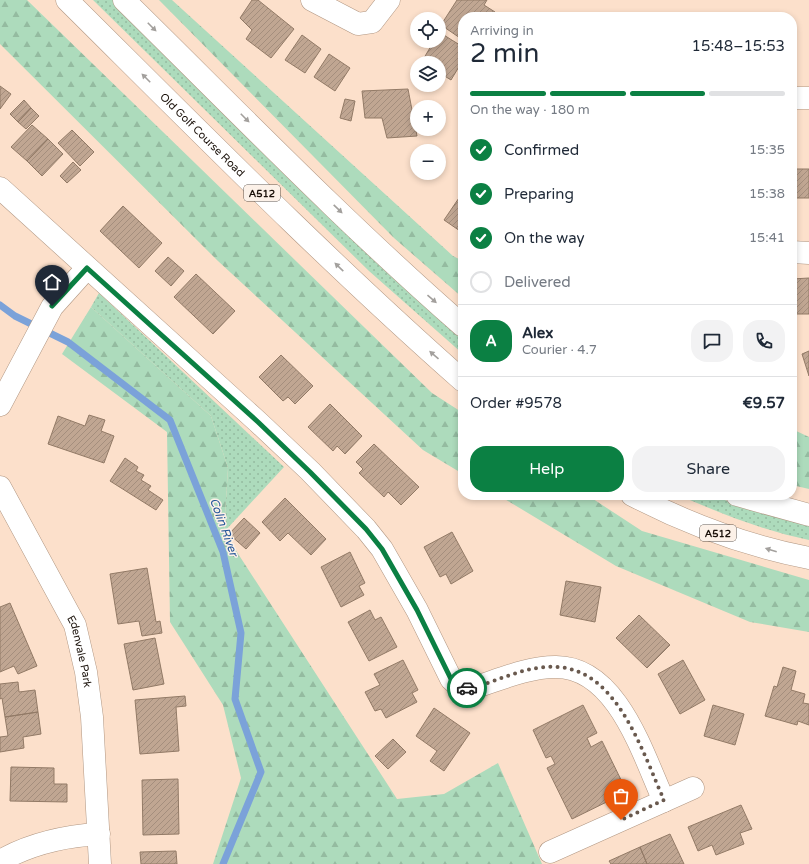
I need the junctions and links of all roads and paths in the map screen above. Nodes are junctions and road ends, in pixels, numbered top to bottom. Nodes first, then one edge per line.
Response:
1 (66, 0) edge
2 (124, 0) edge
3 (312, 0) edge
4 (389, 0) edge
5 (797, 98) edge
6 (809, 98) edge
7 (0, 188) edge
8 (797, 252) edge
9 (809, 253) edge
10 (87, 268) junction
11 (458, 322) edge
12 (458, 377) edge
13 (0, 405) edge
14 (0, 487) edge
15 (642, 500) edge
16 (755, 500) edge
17 (809, 515) edge
18 (809, 558) edge
19 (693, 788) dead end
20 (664, 800) junction
21 (99, 834) junction
22 (550, 852) dead end
23 (0, 861) edge
24 (100, 864) edge

12 -> 1 main road, Old Golf Course Road / A512
2 -> 11 main road
3 - 4 main road
5 - 6 main road
7 - 10 main road
8 - 9 main road
10 - 13 main road
10 - 20 main road
14 - 21 main road, Edenvale Park
18 -> 15 main road, A512
16 - 17 main road
19 - 20 main road
20 - 22 main road
21 - 23 main road
21 - 24 main road, Edenvale Park

